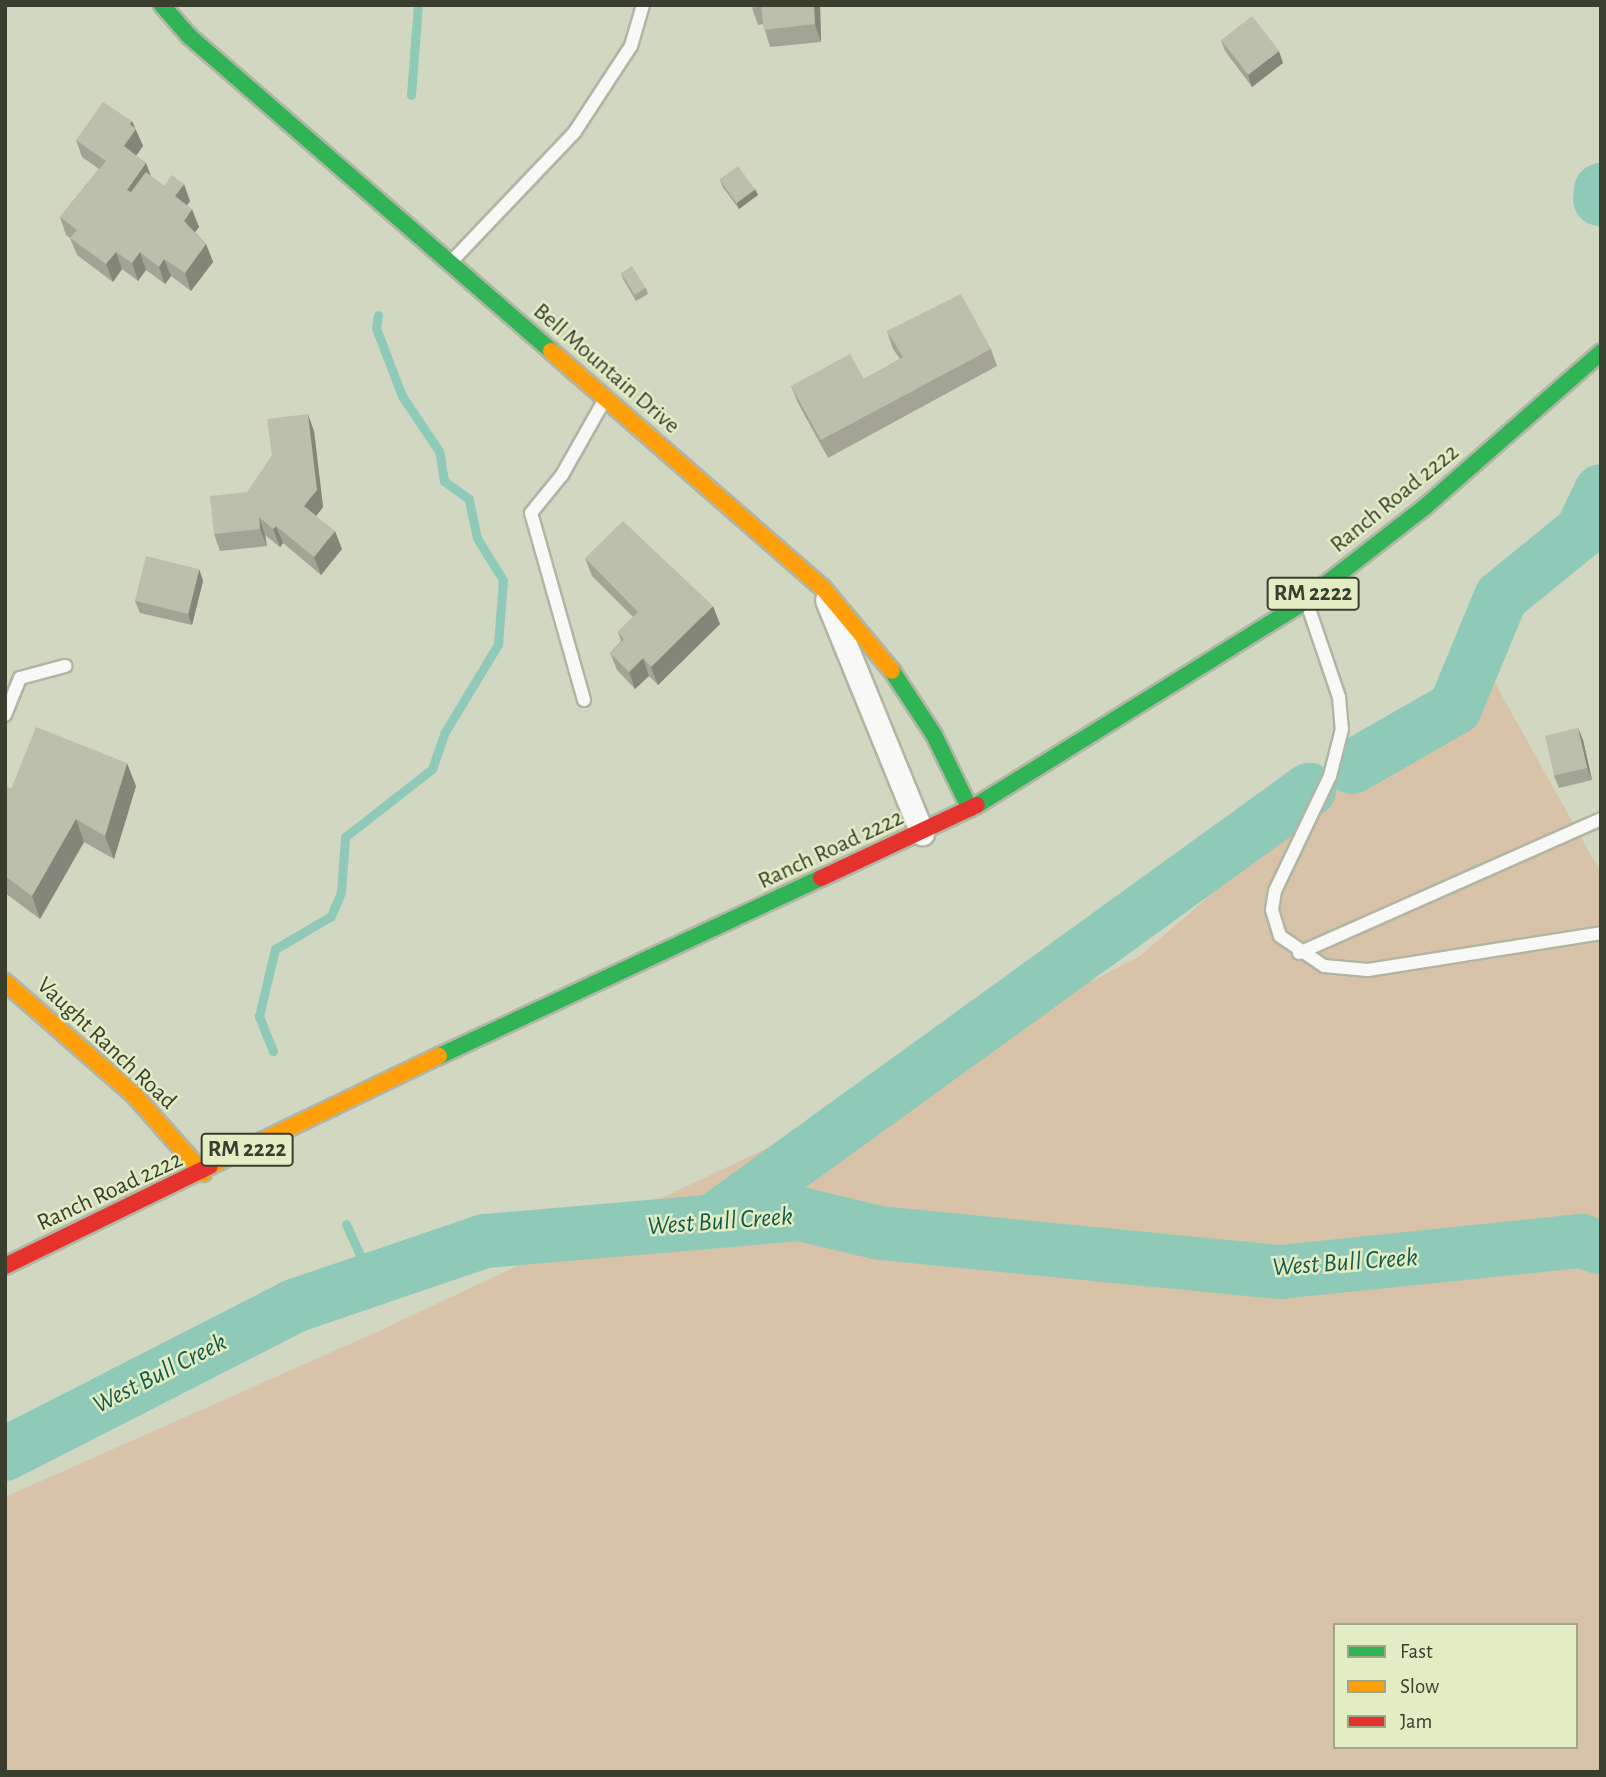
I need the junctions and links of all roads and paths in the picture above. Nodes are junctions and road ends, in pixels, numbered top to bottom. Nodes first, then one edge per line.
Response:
1 (162, 5) edge
2 (643, 5) edge
3 (450, 264) junction
4 (1601, 352) edge
5 (605, 398) junction
6 (822, 587) junction
7 (1306, 600) junction
8 (65, 666) dead end
9 (584, 700) dead end
10 (5, 715) edge
11 (970, 809) junction
12 (1601, 819) edge
13 (922, 833) junction
14 (1601, 933) edge
15 (1299, 953) junction
16 (5, 982) edge
17 (203, 1173) junction
18 (5, 1266) edge

1 - 3 main road, Bell Mountain Drive
2 - 3 lane
3 - 5 main road, Bell Mountain Drive
4 - 7 main road, Ranch Road 2222 / RM 2222
5 - 6 main road, Bell Mountain Drive
5 - 9 lane
6 - 11 main road, Bell Mountain Drive
6 - 13 street
7 - 11 main road, Ranch Road 2222 / RM 2222
7 - 15 lane
8 - 10 lane
11 - 13 main road, Ranch Road 2222 / RM 2222
12 - 15 lane
13 - 17 main road, Ranch Road 2222 / RM 2222
14 - 15 lane
16 - 17 main road, Vaught Ranch Road
17 - 18 main road, Ranch Road 2222 / RM 2222

